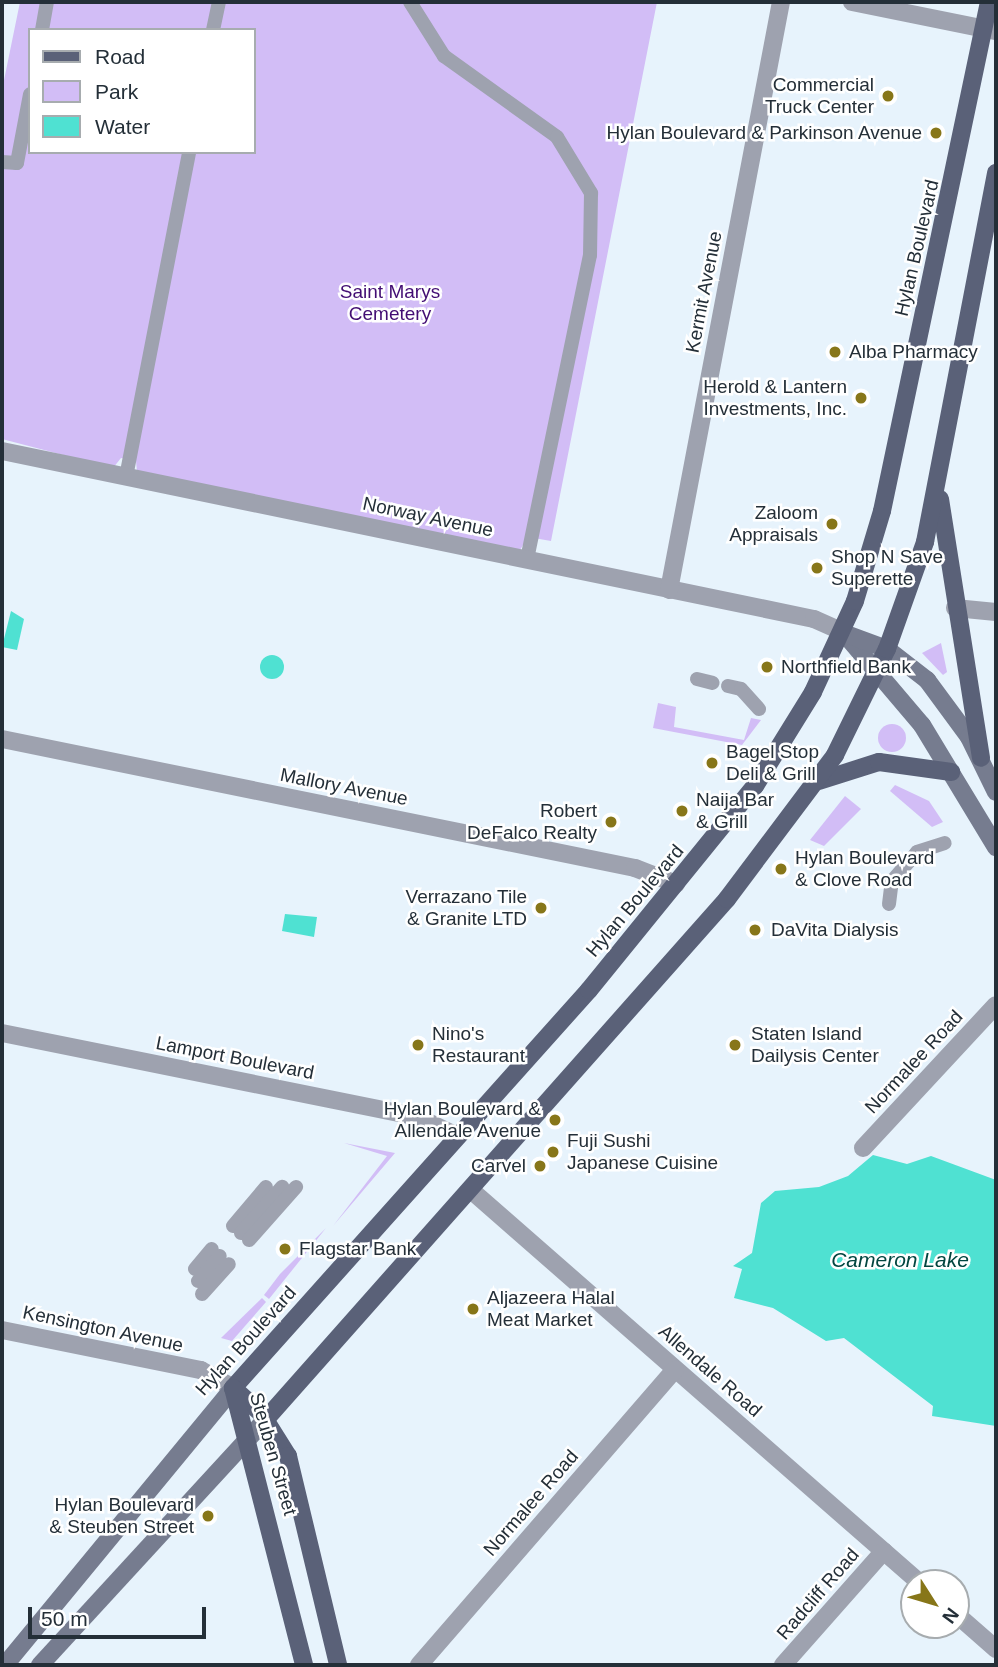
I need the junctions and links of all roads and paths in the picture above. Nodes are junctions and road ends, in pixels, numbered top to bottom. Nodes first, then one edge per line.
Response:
1 (47, 2) edge
2 (219, 2) edge
3 (410, 2) edge
4 (781, 2) edge
5 (852, 2) edge
6 (989, 2) edge
7 (42, 28) edge
8 (213, 28) edge
9 (990, 29) edge
10 (28, 105) edge
11 (190, 154) edge
12 (2, 162) edge
13 (996, 173) edge
14 (2, 451) edge
15 (127, 477) junction
16 (938, 487) junction
17 (527, 559) junction
18 (669, 590) junction
19 (954, 608) junction
20 (996, 612) edge
21 (843, 632) junction
22 (887, 649) junction
23 (877, 672) junction
24 (697, 680) dead end
25 (713, 683) dead end
26 (728, 686) dead end
27 (759, 709) dead end
28 (2, 739) edge
29 (981, 758) junction
30 (951, 772) junction
31 (819, 781) junction
32 (996, 792) edge
33 (944, 843) dead end
34 (996, 846) edge
35 (676, 884) junction
36 (889, 904) dead end
37 (996, 1004) edge
38 (2, 1033) edge
39 (455, 1135) junction
40 (863, 1148) dead end
41 (267, 1187) dead end
42 (289, 1187) dead end
43 (472, 1191) junction
44 (198, 1282) joint
45 (2, 1329) edge
46 (675, 1369) junction
47 (233, 1388) junction
48 (266, 1419) junction
49 (249, 1437) junction
50 (884, 1551) junction
51 (904, 1569) edge
52 (970, 1626) edge
53 (996, 1649) edge
54 (5, 1665) edge
55 (40, 1665) edge
56 (304, 1665) edge
57 (338, 1665) edge
58 (419, 1665) edge
59 (783, 1665) edge

1 - 7 lane
2 - 8 lane
3 - 17 lane
4 - 18 street, Kermit Avenue
5 - 9 street
6 - 9 main road, Hylan Boulevard
9 - 21 main road, Hylan Boulevard
10 - 12 lane
11 - 15 lane
13 - 16 main road
14 - 15 street, Norway Avenue
15 - 17 street, Norway Avenue
16 - 19 main road
16 - 22 main road
17 - 18 street, Norway Avenue
18 - 21 street, Norway Avenue
19 - 20 street
19 - 29 main road
21 - 22 street
21 - 23 street
21 - 35 main road, Hylan Boulevard
22 - 23 main road
22 - 29 street
23 - 30 street
23 - 31 main road
24 - 25 lane
26 - 27 lane
28 - 35 street, Mallory Avenue
29 - 32 street
30 - 31 main road
30 - 34 street
31 - 43 main road
33 - 36 lane
35 - 39 main road, Hylan Boulevard
37 - 40 street, Normalee Road
38 - 39 street, Lamport Boulevard
39 - 47 main road, Hylan Boulevard
41 - 42 lane
43 - 46 street, Allendale Road
43 - 48 main road
44 - 44 lane
45 - 47 street, Kensington Avenue
46 - 50 street, Allendale Road
46 - 58 street, Normalee Road
47 - 48 main road, Steuben Street
47 - 49 main road, Steuben Street
47 - 54 street, Hylan Boulevard
48 - 49 street
48 - 57 main road, Steuben Street
49 - 55 street
49 - 56 main road, Steuben Street
50 - 51 street, Allendale Road
50 - 59 street, Radcliff Road
52 - 53 street

